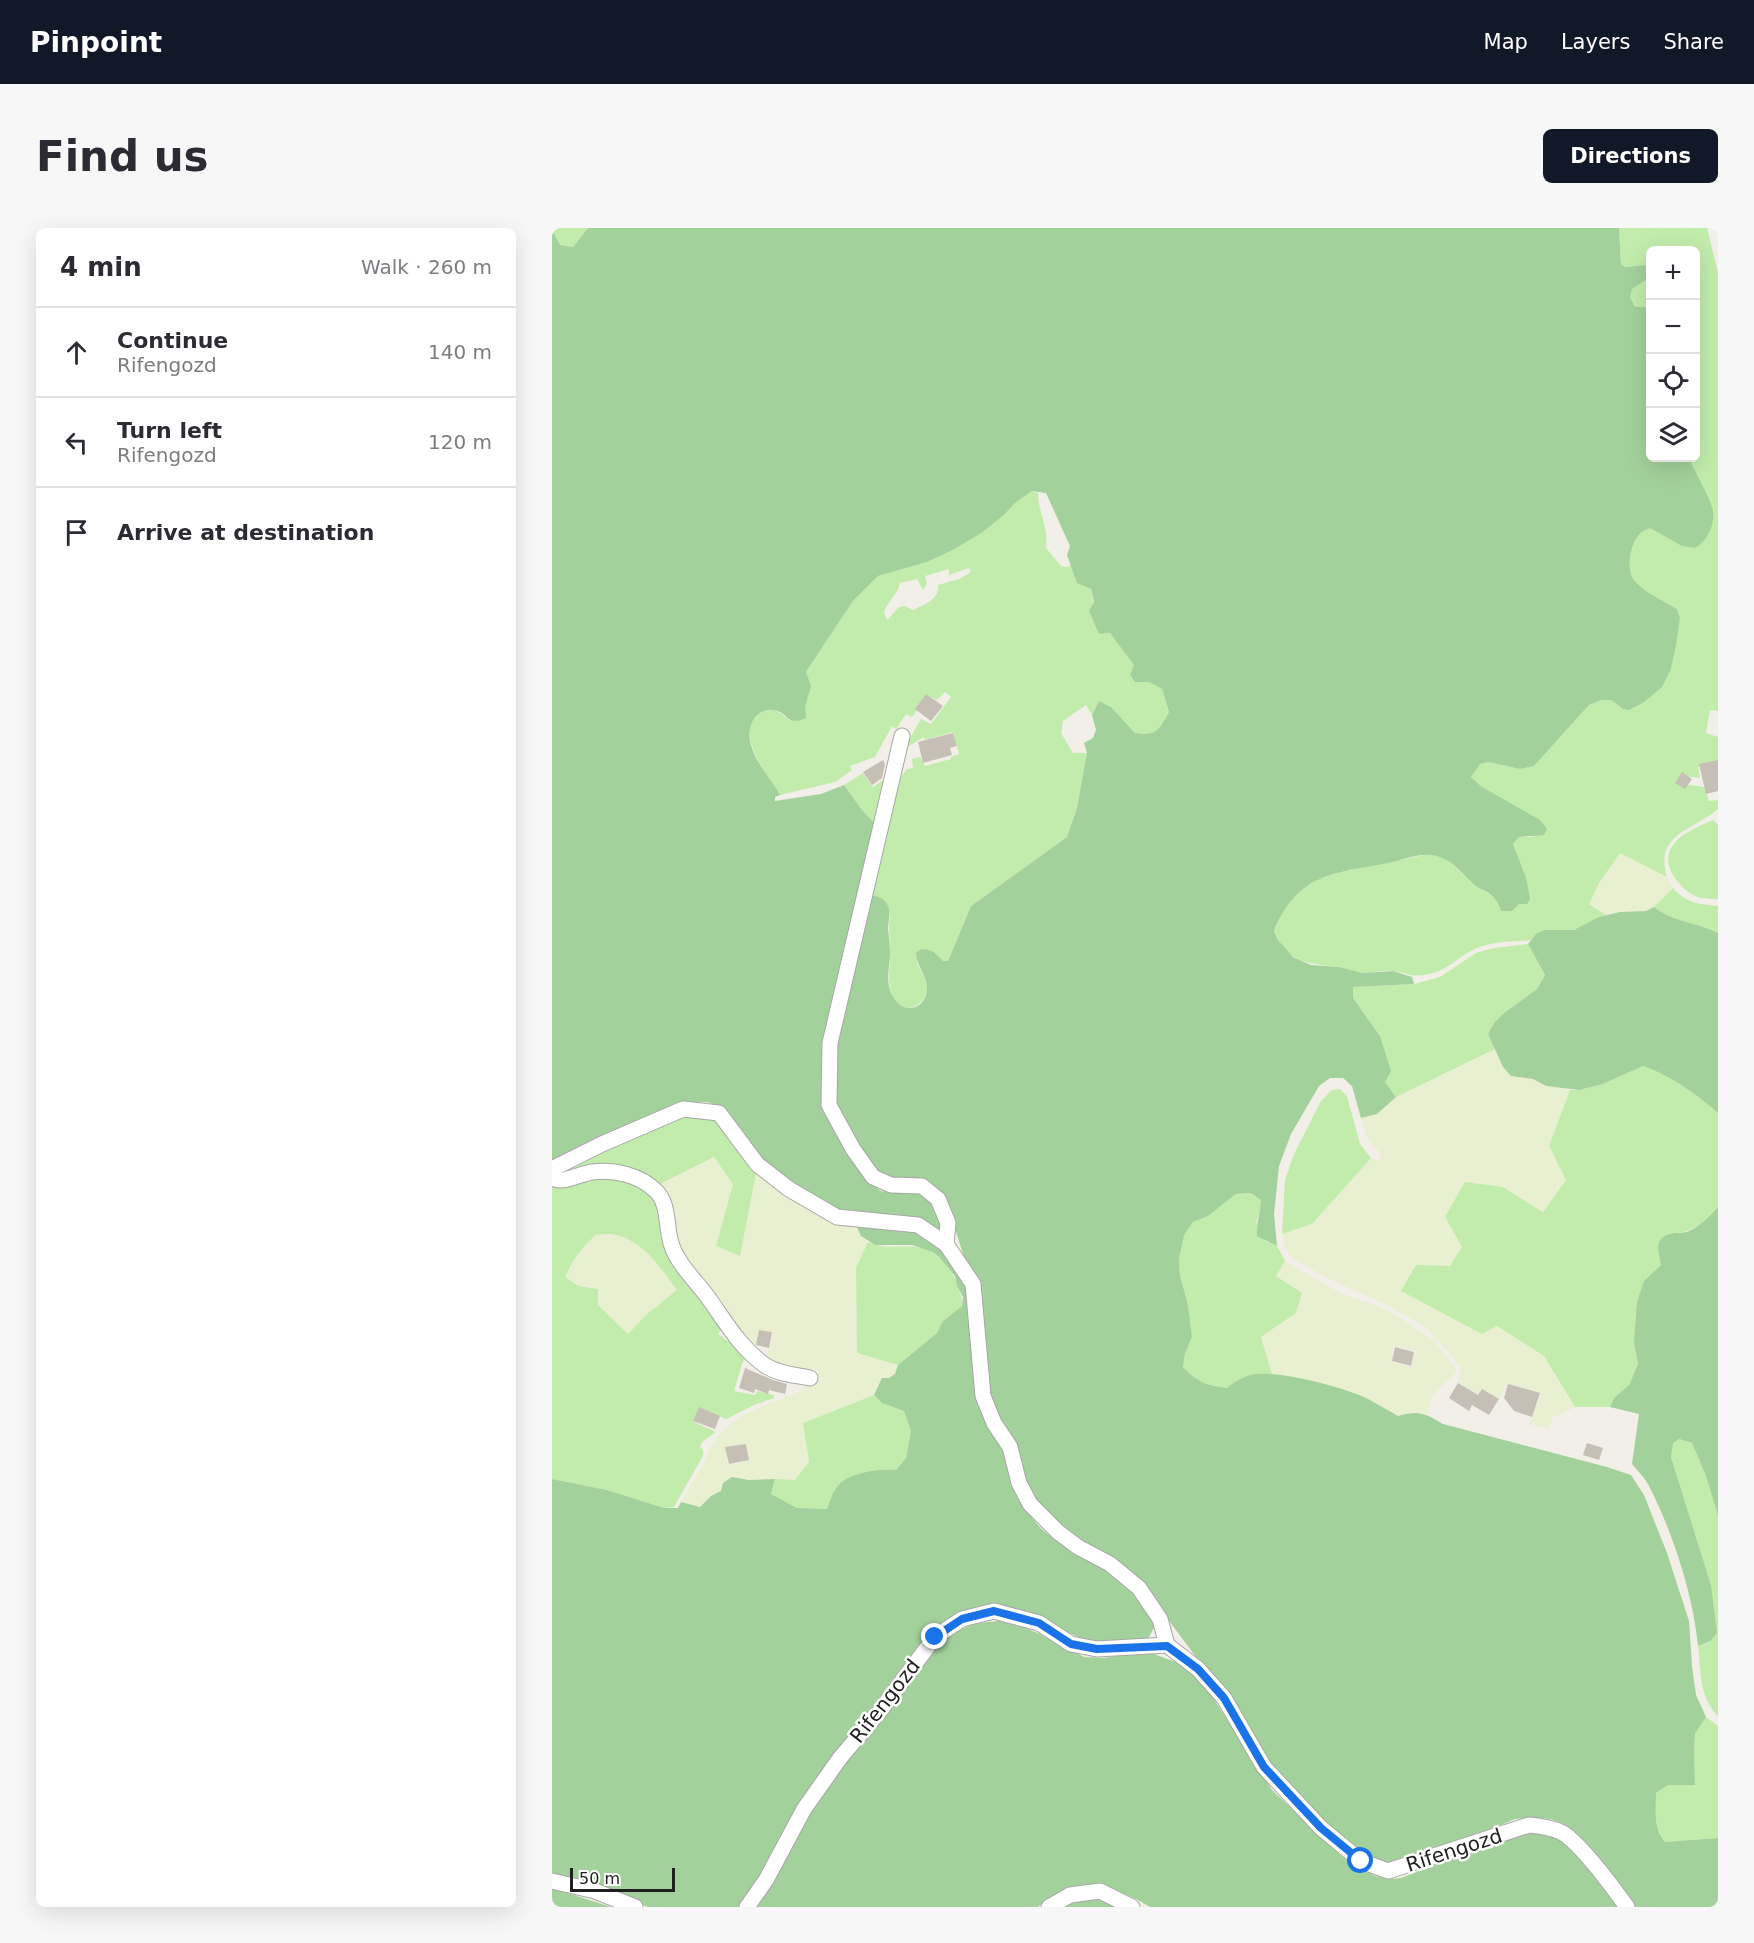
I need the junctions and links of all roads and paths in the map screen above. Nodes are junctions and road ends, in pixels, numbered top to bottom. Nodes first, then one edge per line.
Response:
1 (902, 736) dead end
2 (552, 1169) edge
3 (552, 1178) edge
4 (946, 1244) junction
5 (810, 1378) dead end
6 (1167, 1646) junction
7 (552, 1881) edge
8 (635, 1907) edge
9 (747, 1907) edge
10 (1049, 1907) edge
11 (1132, 1907) edge
12 (1627, 1907) edge

1 - 4 street
2 - 4 street
3 - 5 street
4 - 6 street
6 - 9 street, Rifengozd
6 - 12 street, Rifengozd
7 - 8 street
10 - 11 street

